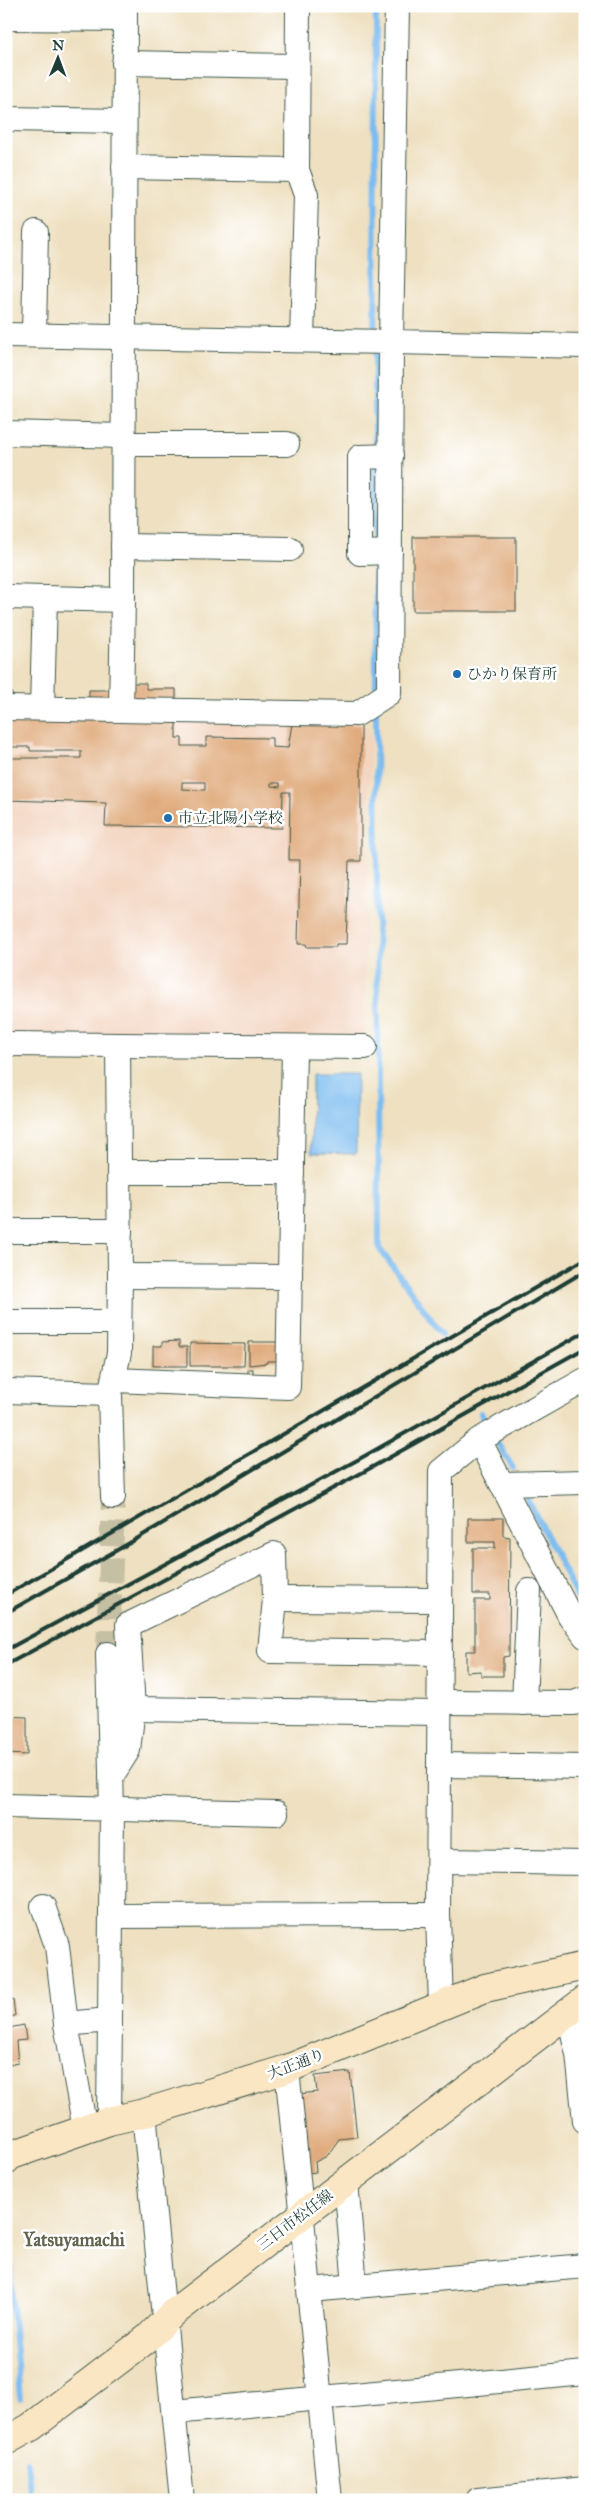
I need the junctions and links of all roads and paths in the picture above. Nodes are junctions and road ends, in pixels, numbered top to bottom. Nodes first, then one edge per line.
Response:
1 (298, 6) edge
2 (397, 6) edge
3 (125, 13) edge
4 (6, 18) edge
5 (124, 63) junction
6 (297, 66) junction
7 (6, 119) edge
8 (123, 121) junction
9 (124, 167) junction
10 (297, 170) junction
11 (36, 232) dead end
12 (6, 334) edge
13 (34, 335) junction
14 (124, 336) junction
15 (302, 340) junction
16 (380, 341) junction
17 (585, 346) edge
18 (6, 433) edge
19 (124, 440) junction
20 (288, 444) dead end
21 (391, 456) junction
22 (123, 546) junction
23 (290, 549) dead end
24 (390, 552) junction
25 (6, 597) edge
26 (45, 598) junction
27 (124, 600) junction
28 (6, 708) edge
29 (42, 708) junction
30 (121, 709) junction
31 (6, 1044) edge
32 (118, 1046) junction
33 (294, 1047) junction
34 (365, 1047) dead end
35 (120, 1172) junction
36 (292, 1172) junction
37 (6, 1231) edge
38 (120, 1231) junction
39 (120, 1276) junction
40 (290, 1277) junction
41 (6, 1322) edge
42 (119, 1322) junction
43 (585, 1380) edge
44 (112, 1387) junction
45 (6, 1391) edge
46 (479, 1440) junction
47 (585, 1482) edge
48 (504, 1484) junction
49 (113, 1497) tunnel mouth
50 (530, 1590) dead end
51 (276, 1599) junction
52 (440, 1600) junction
53 (585, 1636) edge
54 (440, 1653) junction
55 (108, 1654) tunnel mouth
56 (585, 1700) edge
57 (524, 1703) junction
58 (439, 1707) junction
59 (133, 1709) junction
60 (439, 1765) junction
61 (585, 1767) edge
62 (111, 1777) junction
63 (6, 1806) edge
64 (112, 1810) junction
65 (276, 1813) dead end
66 (439, 1861) junction
67 (585, 1863) edge
68 (43, 1906) dead end
69 (438, 1915) junction
70 (110, 1916) junction
71 (585, 1966) edge
72 (441, 2005) junction
73 (576, 2006) edge
74 (109, 2020) junction
75 (66, 2024) junction
76 (286, 2069) junction
77 (144, 2113) junction
78 (585, 2122) edge
79 (97, 2125) junction
80 (6, 2160) edge
81 (346, 2182) junction
82 (302, 2215) junction
83 (585, 2266) edge
84 (355, 2286) junction
85 (310, 2290) junction
86 (165, 2321) junction
87 (585, 2373) edge
88 (320, 2398) junction
89 (174, 2412) junction
90 (6, 2441) edge
91 (585, 2489) edge
92 (182, 2500) edge
93 (330, 2500) edge
94 (478, 2500) edge

1 - 6 street
2 - 16 street
3 - 4 street
3 - 5 street
5 - 6 street
5 - 8 street
6 - 10 street
7 - 8 street
8 - 9 street
9 - 10 street
9 - 14 street
10 - 15 street
11 - 13 street
12 - 13 street
13 - 14 street
14 - 15 street
14 - 19 street
15 - 16 street
16 - 17 street
16 - 21 street
18 - 19 street
19 - 20 street
19 - 22 street
21 - 24 street
21 - 24 street
22 - 23 street
22 - 27 street
24 - 30 street
25 - 26 street
26 - 27 street
26 - 29 street
27 - 30 street
28 - 29 street
29 - 30 street
31 - 32 street
32 - 33 street
32 - 35 street
33 - 34 street
33 - 36 street
35 - 36 street
35 - 38 street
36 - 40 street
37 - 38 street
38 - 39 street
39 - 40 street
39 - 42 street
40 - 44 street
41 - 42 street
42 - 44 street
43 - 46 street
44 - 45 street
44 - 49 street
46 - 48 street
46 - 52 street
47 - 48 street
48 - 53 street
50 - 57 street
51 - 52 street
51 - 54 street
51 - 59 street
52 - 54 street
54 - 58 street
55 - 62 street
56 - 57 street
57 - 58 street
58 - 59 street
58 - 60 street
59 - 62 street
60 - 61 street
60 - 66 street
62 - 64 street
63 - 64 street
64 - 65 street
64 - 70 street
66 - 67 street
66 - 69 street
68 - 75 street
69 - 70 street
69 - 72 street
70 - 74 street
71 - 72 main road, 大正通り
72 - 76 main road, 大正通り
73 - 78 street
73 - 81 main road, 三日市松任線
74 - 75 street
74 - 79 street
75 - 79 street
76 - 77 main road, 大正通り
76 - 82 street
77 - 79 main road, 大正通り
77 - 86 street
79 - 80 main road, 大正通り
81 - 82 main road, 三日市松任線
81 - 84 street
82 - 85 street
82 - 86 main road, 三日市松任線
83 - 84 street
84 - 85 street
85 - 88 street
86 - 89 street
86 - 90 main road, 三日市松任線
87 - 88 street
88 - 89 street
88 - 93 street
89 - 92 street
91 - 94 street

